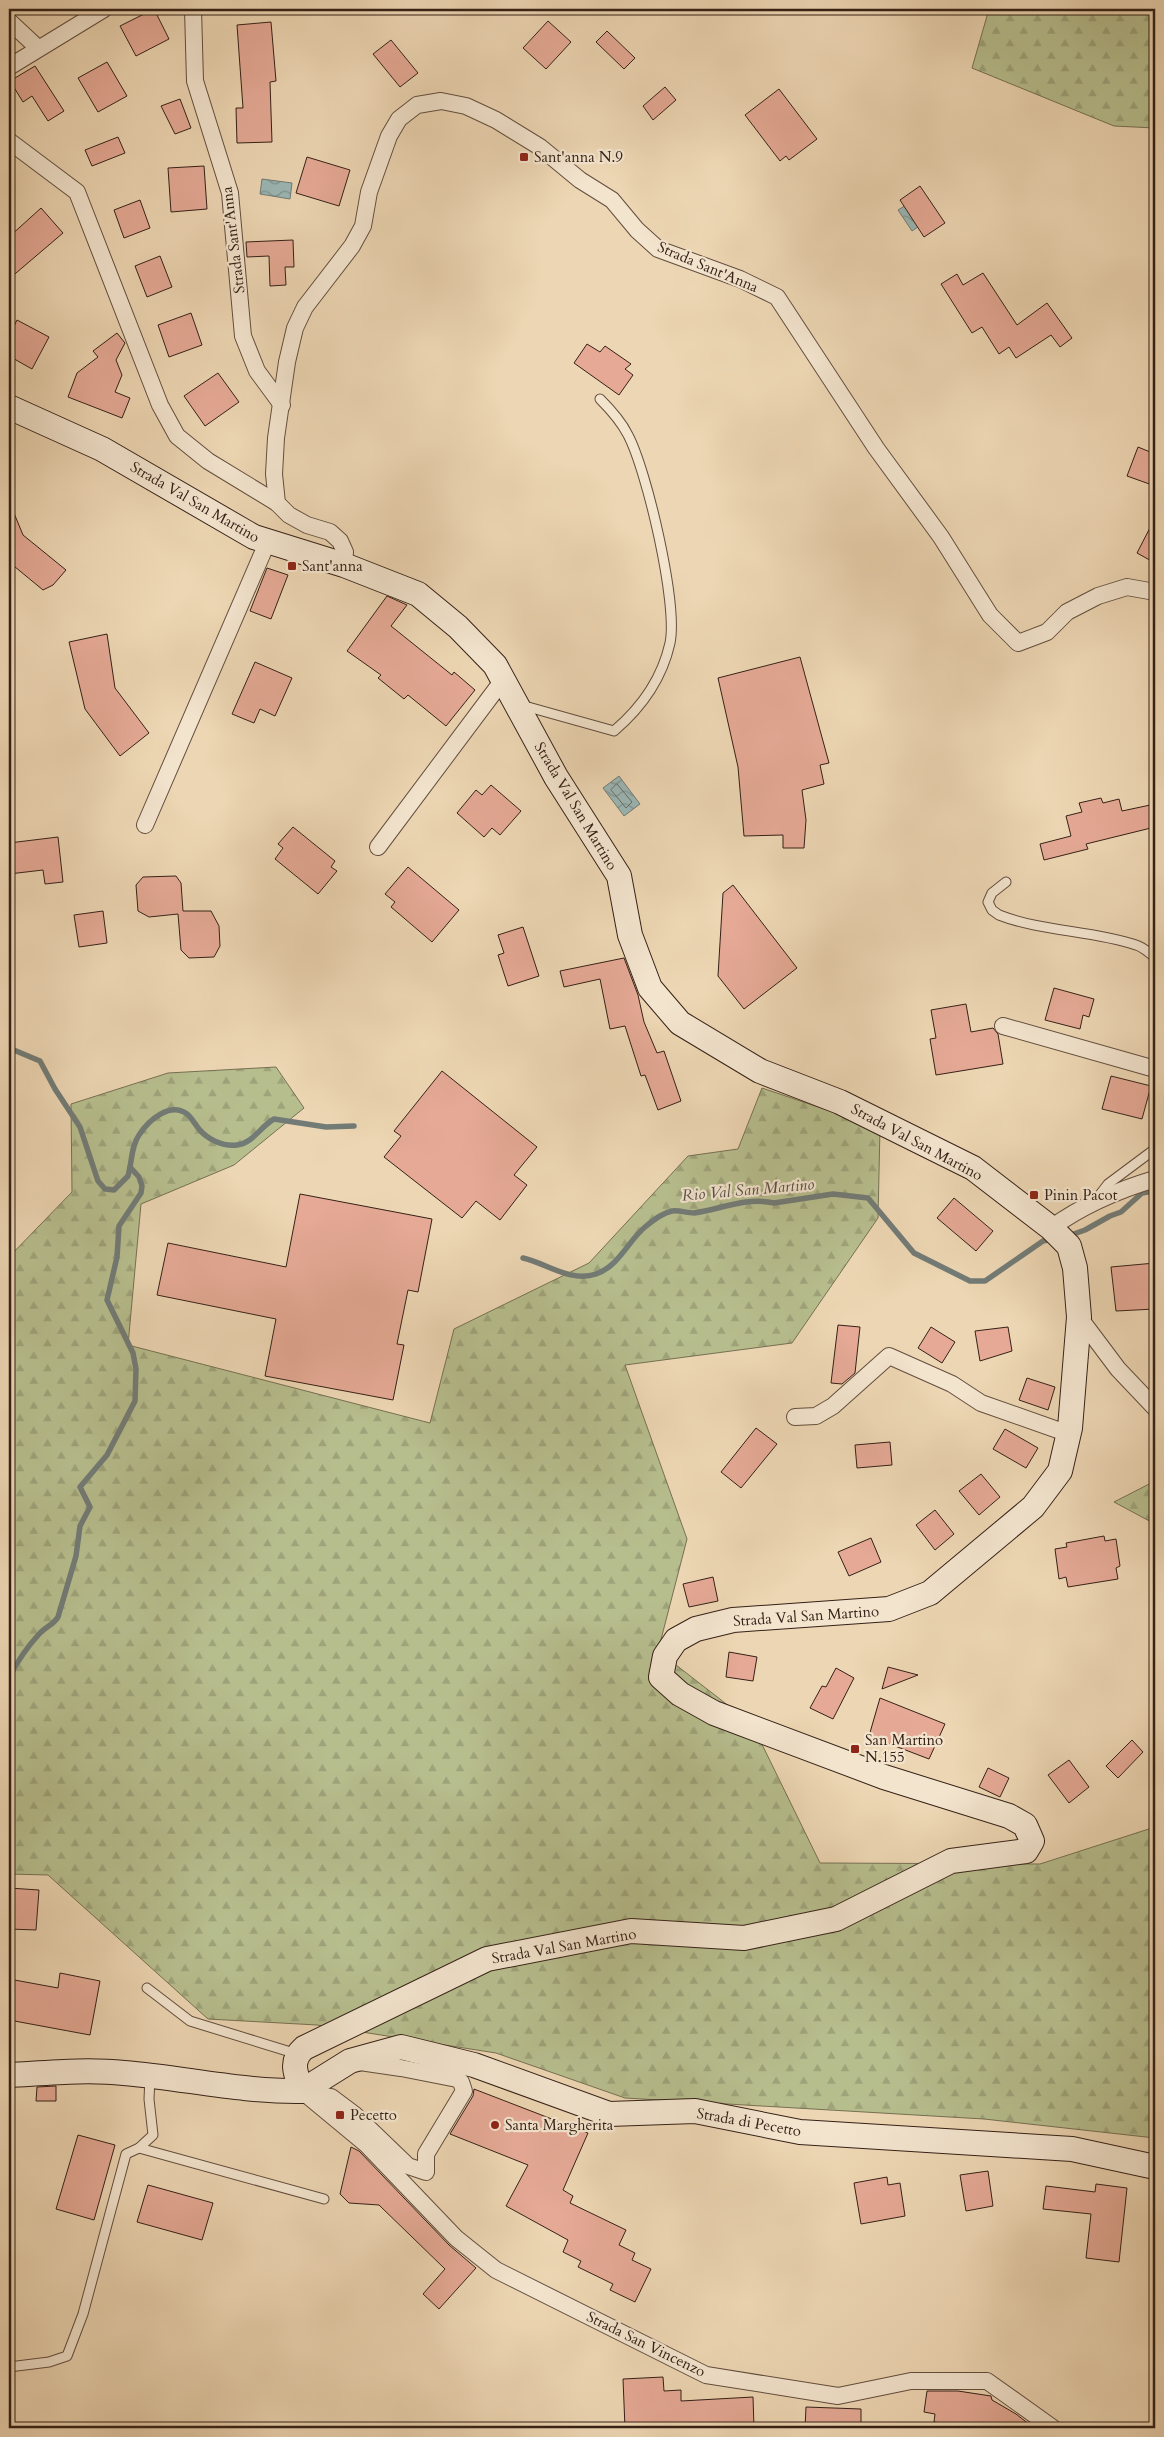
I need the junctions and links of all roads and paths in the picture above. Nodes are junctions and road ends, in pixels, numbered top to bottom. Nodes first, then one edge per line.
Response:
1 (104, 9) edge
2 (193, 9) edge
3 (9, 21) edge
4 (38, 48) junction
5 (9, 67) edge
6 (9, 142) edge
7 (600, 399) dead end
8 (282, 405) junction
9 (9, 407) edge
10 (278, 503) junction
11 (267, 543) junction
12 (344, 566) junction
13 (1155, 592) edge
14 (503, 680) junction
15 (516, 704) junction
16 (145, 825) dead end
17 (378, 847) dead end
18 (1006, 882) dead end
19 (1155, 957) edge
20 (1003, 1026) dead end
21 (1155, 1069) edge
22 (1155, 1149) edge
23 (1155, 1179) edge
24 (1095, 1202) junction
25 (1051, 1228) junction
26 (1079, 1317) junction
27 (1155, 1408) edge
28 (795, 1417) dead end
29 (1069, 1434) junction
30 (147, 1988) dead end
31 (297, 2054) junction
32 (350, 2061) junction
33 (9, 2075) edge
34 (150, 2076) junction
35 (302, 2091) junction
36 (139, 2148) junction
37 (1155, 2168) edge
38 (324, 2199) dead end
39 (9, 2367) edge
40 (1053, 2428) edge

1 - 4 street
2 - 8 street, Strada Sant'Anna
3 - 4 street
4 - 5 street
6 - 10 street
7 - 15 lane
8 - 10 street, Strada Sant'Anna
8 - 13 street, Strada Sant'Anna
9 - 11 street, Strada Val San Martino
10 - 12 street
11 - 12 street, Strada Val San Martino
11 - 16 street
12 - 14 street, Strada Val San Martino
14 - 15 street, Strada Val San Martino
14 - 17 street
15 - 25 street, Strada Val San Martino
18 - 19 lane
20 - 21 street
22 - 24 lane
23 - 24 street
24 - 25 street
25 - 26 street, Strada Val San Martino
26 - 27 street
26 - 29 street, Strada Val San Martino
28 - 29 street
29 - 31 street, Strada Val San Martino
30 - 31 lane
31 - 35 street
32 - 35 street, Strada di Pecetto
32 - 35 street
32 - 37 street, Strada di Pecetto
33 - 34 street
34 - 35 street
34 - 36 lane
35 - 40 street, Strada San Vincenzo
36 - 38 lane
36 - 39 lane

